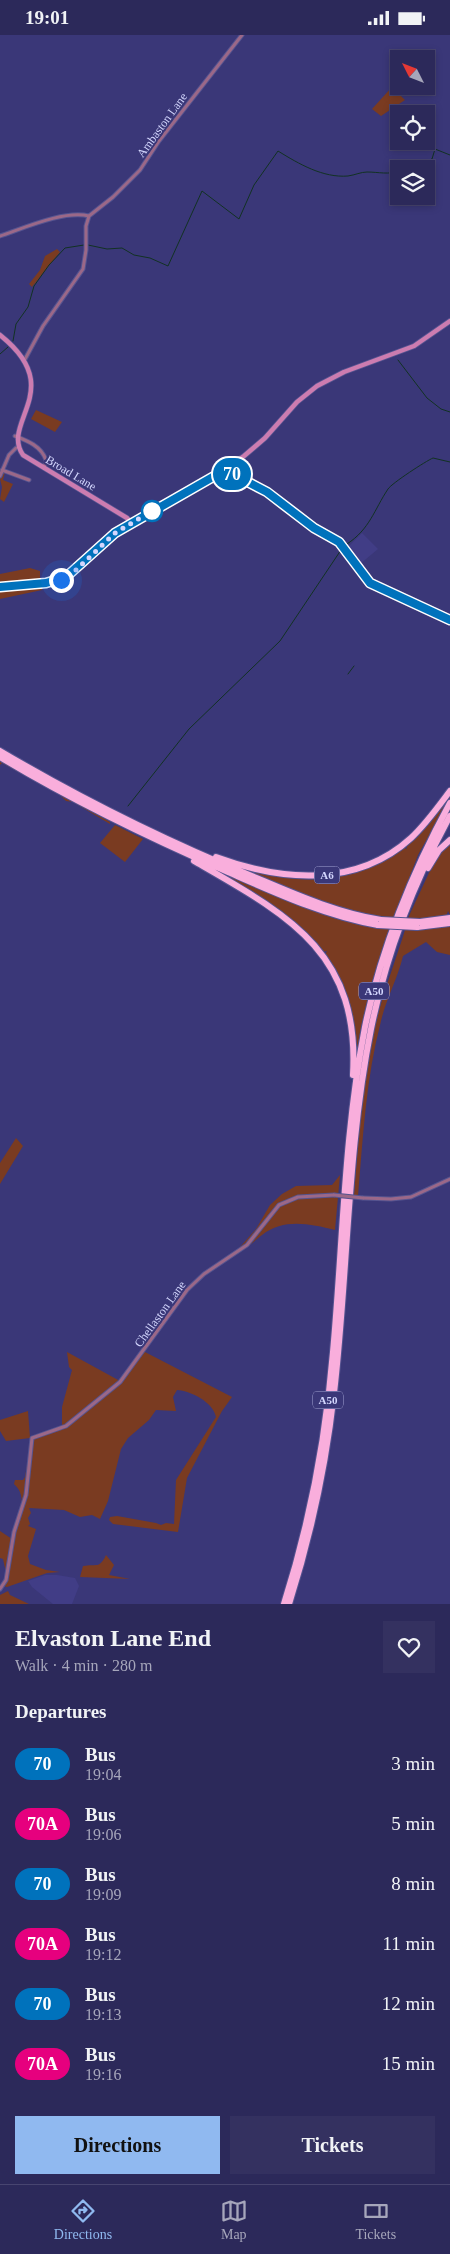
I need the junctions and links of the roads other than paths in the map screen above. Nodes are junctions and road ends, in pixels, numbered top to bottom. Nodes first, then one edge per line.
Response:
1 (242, 35) edge
2 (88, 216) junction
3 (0, 236) edge
4 (450, 321) edge
5 (0, 335) edge
6 (24, 361) junction
7 (20, 408) dead end
8 (12, 430) dead end
9 (15, 436) dead end
10 (16, 448) junction
11 (2, 467) edge
12 (44, 468) junction
13 (225, 470) junction
14 (0, 476) edge
15 (29, 480) dead end
16 (129, 524) junction
17 (0, 587) edge
18 (450, 620) edge
19 (0, 751) edge
20 (0, 757) edge
21 (450, 791) edge
22 (450, 803) edge
23 (450, 816) edge
24 (450, 840) edge
25 (178, 843) junction
26 (168, 845) junction
27 (404, 918) junction
28 (450, 918) edge
29 (380, 923) junction
30 (450, 923) edge
31 (419, 925) junction
32 (353, 1101) junction
33 (450, 1179) edge
34 (1, 1589) edge
35 (284, 1604) edge
36 (289, 1604) edge

1 - 2 street, Ambaston Lane
2 - 3 street
2 - 6 street
4 - 13 main road
5 - 6 main road
6 - 7 main road
8 - 10 main road
9 - 12 street
10 - 11 street
10 - 12 main road, Broad Lane
11 - 14 street
11 - 15 street
12 - 16 main road, Broad Lane
13 - 16 main road
13 - 18 main road
16 - 17 main road
19 - 25 highway, A6
20 - 26 highway
21 - 25 highway, A6
22 - 32 highway, A50
23 - 27 highway, A50
24 - 27 highway
25 - 29 highway
26 - 29 highway
26 - 32 highway
27 - 36 highway, A50
28 - 31 highway
29 - 31 highway, bridge
30 - 31 highway
32 - 35 highway, A50
33 - 34 street, Chellaston Lane, bridge

